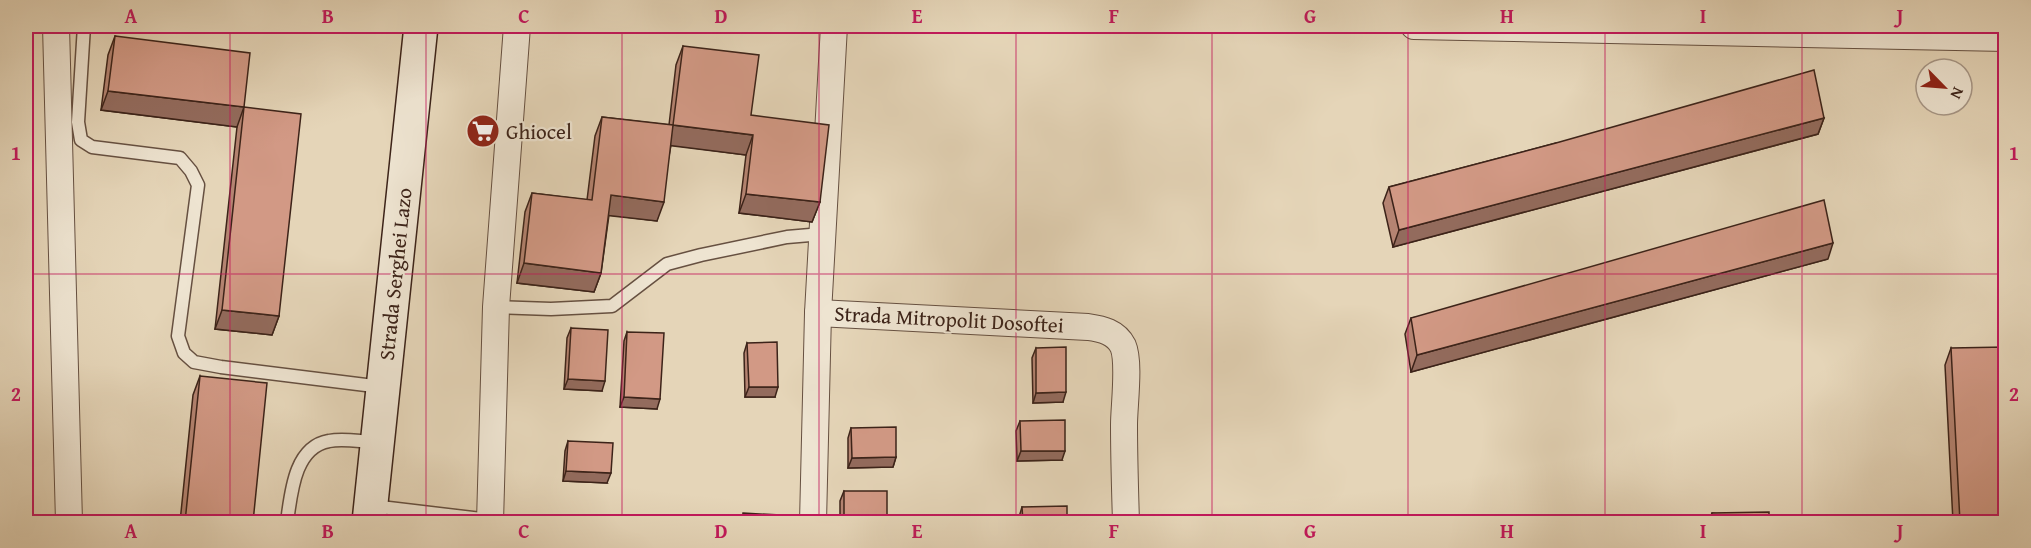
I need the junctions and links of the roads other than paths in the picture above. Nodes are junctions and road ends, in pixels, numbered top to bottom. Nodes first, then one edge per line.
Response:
1 (56, 26) edge
2 (84, 26) edge
3 (421, 26) edge
4 (517, 26) edge
5 (834, 26) edge
6 (1414, 26) edge
7 (2006, 38) edge
8 (822, 234) junction
9 (496, 307) junction
10 (818, 313) junction
11 (383, 387) junction
12 (378, 442) junction
13 (370, 514) edge
14 (490, 521) edge
15 (69, 522) edge
16 (287, 522) edge
17 (813, 522) edge
18 (1126, 522) edge

1 - 15 street
2 - 11 lane
3 - 11 street, Strada Serghei Lazo
4 - 9 street
5 - 8 street, Strada Mitropolit Dosoftei
6 - 7 street
8 - 9 lane
8 - 10 street, Strada Mitropolit Dosoftei
9 - 14 street
10 - 17 street
10 - 18 street, Strada Mitropolit Dosoftei
11 - 12 street, Strada Serghei Lazo
12 - 13 street, Strada Serghei Lazo
12 - 16 lane
13 - 14 lane

